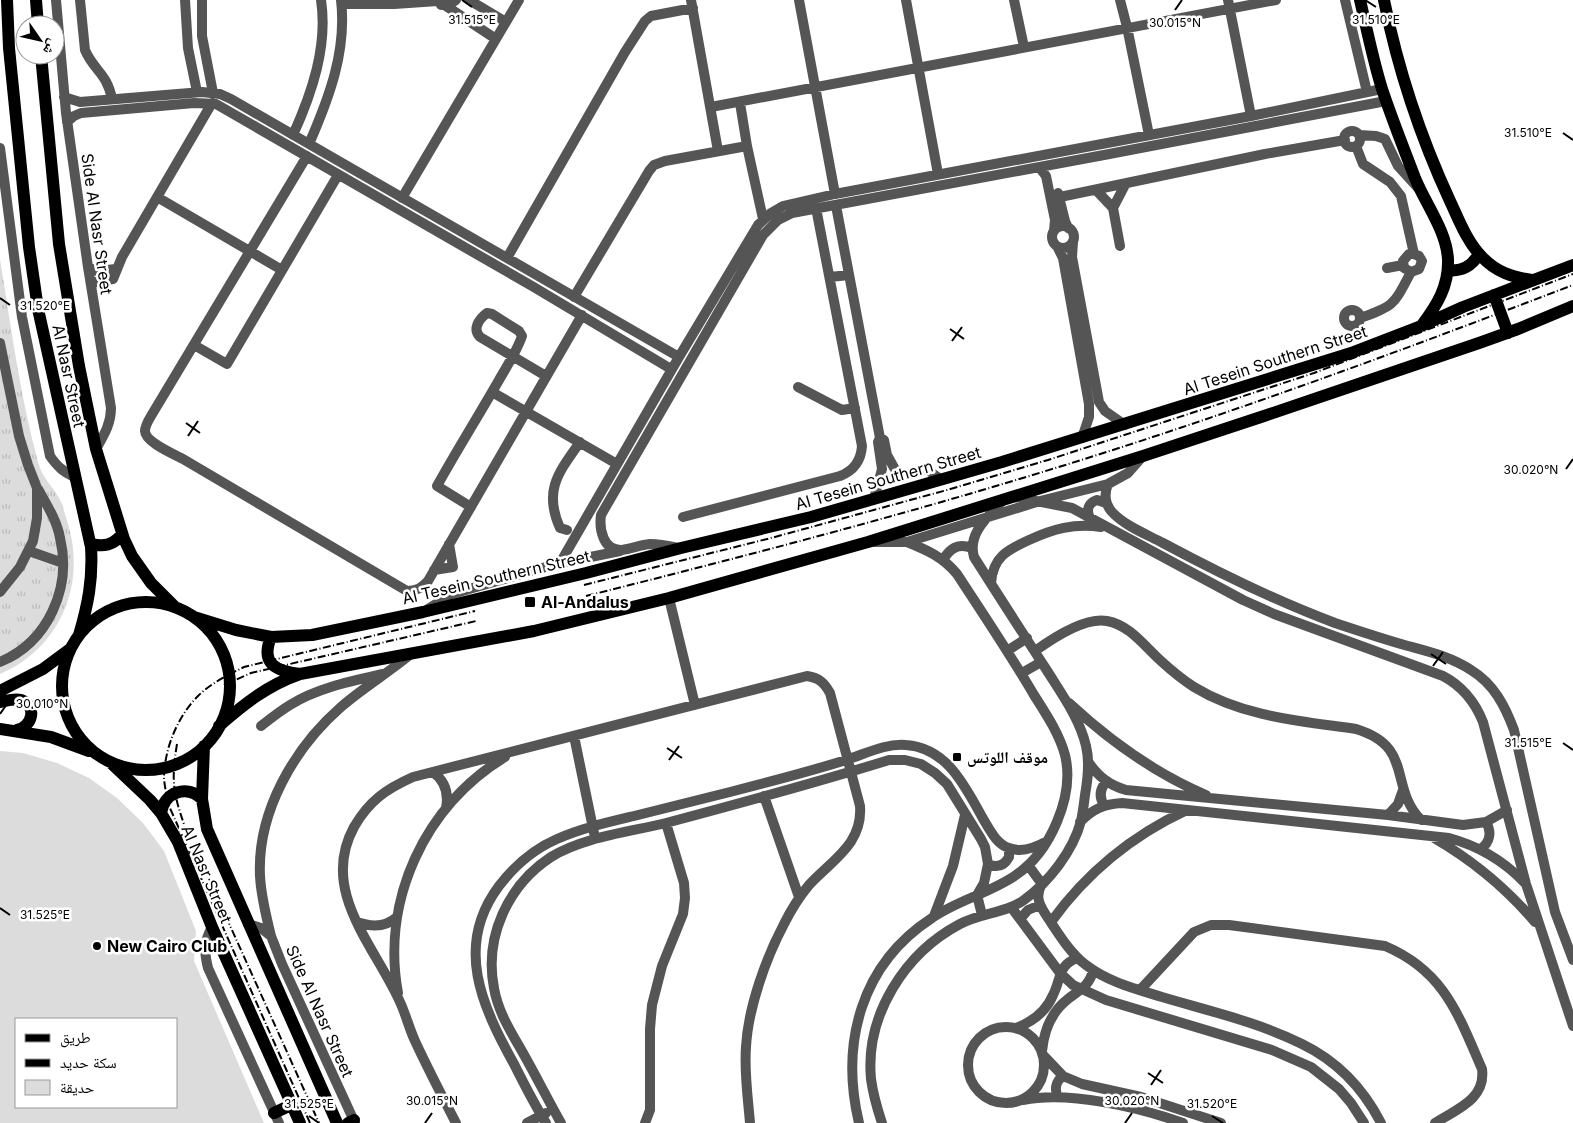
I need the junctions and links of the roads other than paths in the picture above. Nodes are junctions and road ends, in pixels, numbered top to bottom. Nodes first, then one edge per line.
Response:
1 (7, 0) edge
2 (36, 0) edge
3 (56, 0) edge
4 (80, 0) edge
5 (185, 0) edge
6 (202, 0) edge
7 (321, 0) edge
8 (456, 0) edge
9 (469, 0) edge
10 (519, 0) edge
11 (799, 0) edge
12 (906, 0) edge
13 (1014, 0) edge
14 (1120, 0) edge
15 (1276, 0) edge
16 (1344, 0) edge
17 (1360, 0) edge
18 (1384, 0) edge
19 (342, 2) edge
20 (440, 2) edge
21 (692, 4) edge
22 (1229, 4) edge
23 (37, 15) edge
24 (506, 22) junction
25 (1127, 27) junction
26 (1390, 33) junction
27 (496, 39) junction
28 (1369, 41) junction
29 (1024, 47) junction
30 (42, 65) edge
31 (317, 68) junction
32 (918, 68) junction
33 (336, 72) junction
34 (815, 88) junction
35 (197, 92) junction
36 (1367, 92) junction
37 (1384, 95) junction
38 (64, 97) junction
39 (1344, 97) junction
40 (213, 98) junction
41 (108, 100) junction
42 (740, 103) junction
43 (711, 107) junction
44 (1346, 109) junction
45 (105, 111) junction
46 (1251, 116) junction
47 (67, 122) junction
48 (293, 135) junction
49 (1149, 135) junction
50 (1359, 135) junction
51 (1345, 140) junction
52 (309, 144) junction
53 (1097, 145) junction
54 (747, 146) junction
55 (1356, 146) junction
56 (0, 148) edge
57 (718, 151) junction
58 (307, 156) junction
59 (1099, 156) junction
60 (1039, 167) junction
61 (938, 174) junction
62 (338, 175) junction
63 (377, 183) junction
64 (1126, 183) junction
65 (1419, 189) junction
66 (1049, 190) junction
67 (1096, 190) junction
68 (883, 191) junction
69 (371, 194) junction
70 (835, 194) junction
71 (157, 197) junction
72 (1060, 197) junction
73 (402, 198) junction
74 (816, 208) junction
75 (1113, 208) junction
76 (837, 211) dead end
77 (763, 219) junction
78 (1068, 228) junction
79 (1054, 231) junction
80 (1073, 242) junction
81 (1057, 246) junction
82 (1120, 246) dead end
83 (251, 251) junction
84 (1414, 254) junction
85 (1478, 254) junction
86 (507, 258) junction
87 (1573, 265) edge
88 (88, 267) junction
89 (1388, 268) dead end
90 (116, 269) junction
91 (1407, 269) junction
92 (282, 270) junction
93 (1448, 270) junction
94 (849, 275) junction
95 (538, 276) junction
96 (830, 278) junction
97 (1532, 280) junction
98 (730, 281) junction
99 (91, 283) junction
100 (532, 286) junction
101 (1494, 295) junction
102 (574, 297) junction
103 (1573, 306) edge
104 (582, 315) junction
105 (1360, 318) dead end
106 (1421, 326) junction
107 (1508, 333) junction
108 (653, 342) junction
109 (0, 343) edge
110 (194, 345) junction
111 (646, 353) junction
112 (512, 356) junction
113 (678, 357) junction
114 (672, 369) junction
115 (546, 376) junction
116 (798, 387) dead end
117 (492, 392) junction
118 (855, 408) junction
119 (526, 411) junction
120 (1125, 425) junction
121 (880, 438) junction
122 (1082, 438) junction
123 (580, 442) junction
124 (96, 449) junction
125 (1143, 456) junction
126 (617, 464) junction
127 (75, 477) junction
128 (942, 480) junction
129 (1108, 484) junction
130 (37, 488) junction
131 (597, 498) junction
132 (1007, 498) junction
133 (874, 499) junction
134 (1040, 501) junction
135 (606, 503) junction
136 (1106, 503) junction
137 (471, 507) junction
138 (683, 517) dead end
139 (987, 517) junction
140 (1090, 518) junction
141 (1108, 528) junction
142 (567, 530) dead end
143 (122, 534) junction
144 (868, 542) junction
145 (907, 542) junction
146 (90, 543) junction
147 (449, 544) junction
148 (681, 548) junction
149 (972, 548) junction
150 (621, 550) junction
151 (29, 551) junction
152 (943, 560) junction
153 (63, 564) junction
154 (556, 564) junction
155 (434, 570) junction
156 (991, 583) junction
157 (0, 592) edge
158 (669, 598) junction
159 (174, 606) junction
160 (423, 612) junction
161 (194, 617) junction
162 (79, 635) junction
163 (270, 637) junction
164 (1027, 638) junction
165 (1403, 644) junction
166 (70, 649) junction
167 (1007, 651) junction
168 (1035, 651) junction
169 (412, 653) junction
170 (1398, 660) junction
171 (0, 662) edge
172 (1042, 662) junction
173 (1022, 673) junction
174 (300, 674) junction
175 (387, 674) junction
176 (0, 690) edge
177 (1064, 697) junction
178 (0, 702) edge
179 (695, 705) junction
180 (219, 726) junction
181 (261, 726) dead end
182 (0, 728) edge
183 (17, 730) junction
184 (574, 736) junction
185 (204, 746) junction
186 (514, 751) junction
187 (105, 759) junction
188 (848, 760) junction
189 (1089, 764) junction
190 (433, 772) junction
191 (851, 772) junction
192 (767, 782) junction
193 (1106, 782) junction
194 (756, 786) junction
195 (1403, 790) junction
196 (764, 796) junction
197 (202, 799) junction
198 (1216, 799) junction
199 (1104, 805) junction
200 (446, 808) junction
201 (1330, 809) junction
202 (1187, 810) junction
203 (1507, 810) junction
204 (161, 813) junction
205 (965, 814) junction
206 (1388, 815) junction
207 (1421, 820) junction
208 (1080, 822) junction
209 (1486, 822) junction
210 (666, 823) junction
211 (1329, 825) junction
212 (593, 826) junction
213 (1430, 836) junction
214 (596, 840) junction
215 (1047, 841) junction
216 (1009, 848) junction
217 (1481, 849) junction
218 (988, 864) junction
219 (1028, 865) junction
220 (1042, 884) junction
221 (1526, 884) junction
222 (977, 895) junction
223 (799, 897) junction
224 (1040, 905) junction
225 (1011, 907) junction
226 (982, 915) junction
227 (934, 916) junction
228 (397, 917) junction
229 (1020, 919) junction
230 (357, 922) junction
231 (1050, 922) junction
232 (248, 924) junction
233 (212, 927) junction
234 (1540, 927) junction
235 (270, 936) junction
236 (1078, 958) junction
237 (1573, 960) edge
238 (1093, 970) junction
239 (1060, 973) junction
240 (1082, 989) junction
241 (1140, 990) junction
242 (400, 1002) junction
243 (1573, 1026) edge
244 (1016, 1028) junction
245 (1042, 1054) junction
246 (1064, 1076) junction
247 (1058, 1097) junction
248 (1017, 1101) junction
249 (291, 1105) junction
250 (553, 1109) junction
251 (277, 1118) edge
252 (543, 1119) edge
253 (352, 1122) edge
254 (300, 1123) edge
255 (337, 1123) edge
256 (456, 1123) edge
257 (527, 1123) edge
258 (561, 1123) edge
259 (646, 1123) edge
260 (750, 1123) edge
261 (859, 1123) edge
262 (882, 1123) edge
263 (1183, 1123) edge
264 (1220, 1123) edge
265 (1364, 1123) edge
266 (1381, 1123) edge
267 (1435, 1123) edge

1 - 127 main road, Al Nasr Street
2 - 23 main road
3 - 38 street, Side Al Nasr Street
4 - 41 street
5 - 35 street
6 - 40 street
7 - 31 street
8 - 20 street
9 - 24 street
10 - 24 street
11 - 34 street
12 - 32 street
13 - 29 street
14 - 25 street
15 - 22 street
16 - 36 street
17 - 28 main road
18 - 26 main road
19 - 20 street
19 - 33 street
20 - 27 street
21 - 43 street
21 - 86 street
22 - 25 street
22 - 46 street
24 - 27 street
25 - 29 street
25 - 49 street
26 - 28 main road
26 - 85 main road
27 - 73 street
28 - 37 main road
29 - 32 street
30 - 124 main road, Al Nasr Street
31 - 33 street
31 - 48 street
32 - 34 street
32 - 61 street
33 - 52 street
34 - 42 street
34 - 70 street
35 - 40 street
35 - 41 street
36 - 37 street
36 - 39 street
37 - 44 street
37 - 65 main road
38 - 41 street
38 - 47 street, Side Al Nasr Street
39 - 44 street
39 - 46 street
40 - 45 street
40 - 48 street
40 - 58 street
40 - 71 street
41 - 45 street
42 - 43 street
42 - 54 street
43 - 57 street
44 - 59 street
45 - 47 street
46 - 49 street
47 - 88 street, Side Al Nasr Street
48 - 52 street
49 - 53 street
50 - 51 street
50 - 55 street
50 - 65 street
51 - 55 street
51 - 64 street
52 - 63 street
53 - 59 street
53 - 61 street
54 - 57 street
54 - 77 street
55 - 84 street
56 - 127 street
57 - 102 street
58 - 62 street
58 - 83 street
59 - 60 street
60 - 66 street
60 - 68 street
61 - 68 street
62 - 69 street
62 - 92 street
63 - 69 street
63 - 73 street
64 - 67 street
64 - 75 street
65 - 93 main road
66 - 72 street
66 - 79 street
67 - 72 street
67 - 75 street
68 - 70 street
68 - 74 street
69 - 100 street
70 - 77 street
71 - 83 street
71 - 90 street
72 - 78 street
73 - 86 street
74 - 96 street
74 - 98 street
75 - 82 street
76 - 94 street
77 - 98 street
78 - 79 street
78 - 80 street
79 - 81 street
80 - 81 street
80 - 120 street
81 - 122 street
83 - 92 street
83 - 110 street
84 - 91 street
84 - 91 street
85 - 93 main road
85 - 97 main road
86 - 95 street
87 - 97 main road, Al Tesein Southern Street
88 - 90 street
88 - 99 street, Side Al Nasr Street
89 - 91 street
90 - 99 street
91 - 105 street
92 - 110 street
93 - 106 main road
94 - 96 street
94 - 121 street
95 - 100 street
95 - 102 street
96 - 118 street
97 - 101 main road, Al Tesein Southern Street
98 - 113 street
98 - 135 street
99 - 124 street, Side Al Nasr Street
100 - 104 street
101 - 106 main road, Al Tesein Southern Street
101 - 107 main road
102 - 108 street
103 - 107 main road
104 - 111 street
104 - 115 street
106 - 120 main road, Al Tesein Southern Street
107 - 125 main road
108 - 111 street
108 - 113 street
109 - 130 street
110 - 155 street
111 - 114 street
112 - 112 street
112 - 115 street
112 - 117 street
113 - 114 street
114 - 126 street
115 - 119 street
116 - 118 street
117 - 119 street
117 - 137 street
118 - 138 street
119 - 123 street
119 - 137 street
120 - 122 main road, Al Tesein Southern Street
121 - 128 street
121 - 133 street
122 - 128 main road, Al Tesein Southern Street
123 - 126 street
123 - 142 street
124 - 143 main road, Al Nasr Street
125 - 129 street
125 - 132 main road
126 - 131 street
127 - 146 main road, Al Nasr Street
128 - 133 main road, Al Tesein Southern Street
129 - 134 street
129 - 136 street
130 - 151 street
130 - 153 street
131 - 135 street
131 - 154 street
132 - 134 street
132 - 139 street
132 - 144 main road
133 - 148 main road, Al Tesein Southern Street
134 - 139 street
134 - 140 street
135 - 150 street
136 - 140 street
136 - 165 street
137 - 147 street
139 - 145 street
139 - 149 street
140 - 141 street
141 - 156 street
141 - 170 street
143 - 146 main road
143 - 159 main road, Al Nasr Street
144 - 145 street
144 - 158 main road
145 - 152 street
146 - 162 main road, Al Nasr Street
147 - 155 street
147 - 155 street
148 - 150 street
148 - 160 main road, Al Tesein Southern Street
149 - 152 street
149 - 156 street
150 - 154 street
151 - 153 street
151 - 157 street
152 - 167 street
153 - 171 street
154 - 160 street
156 - 164 street
158 - 169 main road
158 - 179 street
159 - 161 main road
159 - 162 main road
160 - 163 main road, Al Tesein Southern Street
161 - 163 main road, Al Tesein Southern Street
161 - 180 main road
162 - 166 main road
163 - 174 main road
164 - 167 street
164 - 168 street
165 - 170 street
165 - 237 street
166 - 176 main road
166 - 187 main road
167 - 173 street
168 - 172 street
168 - 195 street
169 - 174 main road
169 - 175 street
170 - 203 street
172 - 173 street
172 - 177 street
173 - 215 street
174 - 180 main road
175 - 181 street
175 - 235 street
177 - 189 street
177 - 198 street
178 - 183 main road
179 - 184 street
179 - 188 street
180 - 185 main road
182 - 183 main road
183 - 187 main road
184 - 186 street
184 - 212 street
185 - 187 main road
185 - 197 main road, Al Nasr Street
186 - 190 street
186 - 200 street
187 - 204 main road, Al Nasr Street
188 - 191 street
188 - 192 street
188 - 216 street
189 - 193 street
189 - 208 street
190 - 200 street
190 - 230 street
191 - 196 street
191 - 205 street
191 - 223 street
192 - 194 street
192 - 196 street
193 - 198 street
193 - 199 street
194 - 196 street
194 - 212 street
195 - 206 street
195 - 207 street
196 - 210 street
196 - 223 street
197 - 204 main road
197 - 232 main road, Al Nasr Street
198 - 201 street
199 - 202 street
199 - 208 street
200 - 228 street
201 - 206 street
201 - 211 street
202 - 211 street
202 - 231 street
203 - 209 street
203 - 221 street
204 - 233 main road, Al Nasr Street
205 - 218 street
205 - 227 street
206 - 207 street
207 - 209 street
208 - 220 street
209 - 217 street
210 - 214 street
210 - 259 street
211 - 213 street
212 - 214 street
212 - 252 street
213 - 217 street
213 - 234 street
214 - 250 street
215 - 216 street
215 - 219 street
216 - 218 street
217 - 221 street
218 - 222 street
219 - 220 street
219 - 222 street
220 - 224 street
220 - 225 street
221 - 234 street
222 - 226 street
222 - 227 street
223 - 260 street
224 - 229 street
224 - 231 street
225 - 226 street
225 - 229 street
226 - 262 street
227 - 261 street
228 - 230 street
228 - 242 street
229 - 239 street
230 - 242 street
231 - 236 street
232 - 235 street, Side Al Nasr Street
232 - 255 main road, Al Nasr Street
233 - 249 main road, Al Nasr Street
233 - 251 street
234 - 243 street
235 - 253 street, Side Al Nasr Street
236 - 238 street
236 - 239 street
238 - 240 street
238 - 241 street
239 - 240 street
239 - 244 street
240 - 245 street
240 - 265 street
241 - 266 street
241 - 267 street
242 - 256 street
244 - 245 street
244 - 248 street
245 - 246 street
245 - 248 street
246 - 247 street
246 - 264 street
247 - 248 street
247 - 263 street
249 - 251 main road
249 - 254 main road, Al Nasr Street
250 - 252 street
250 - 258 street
252 - 257 street

